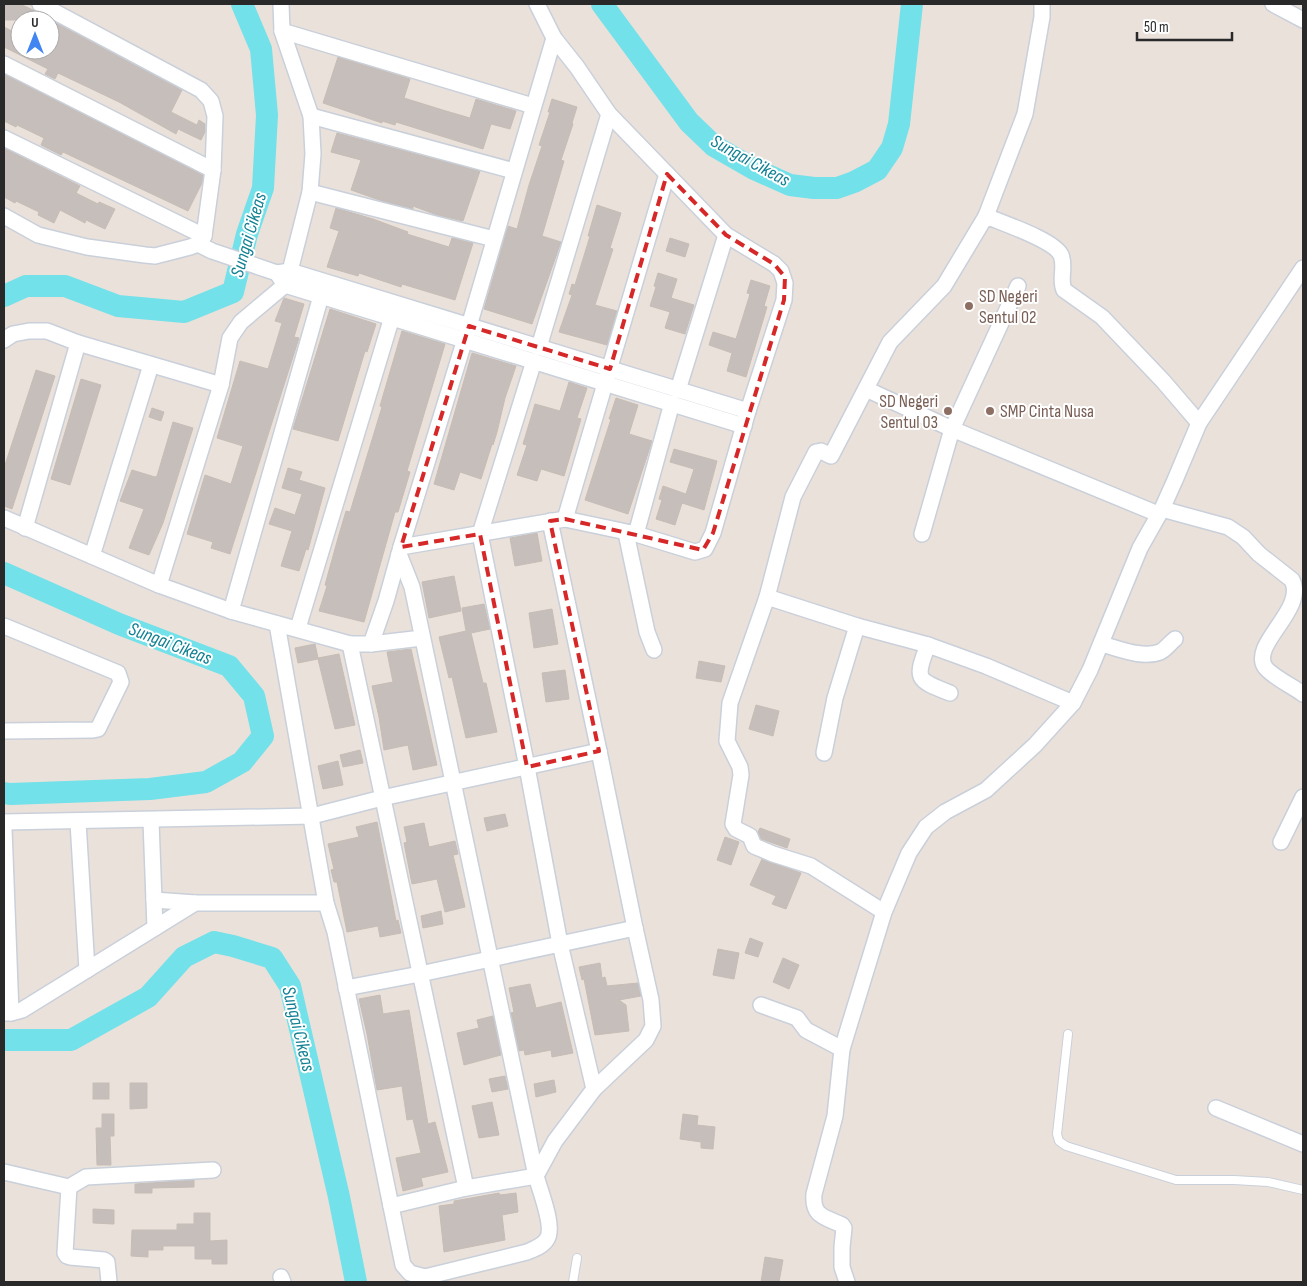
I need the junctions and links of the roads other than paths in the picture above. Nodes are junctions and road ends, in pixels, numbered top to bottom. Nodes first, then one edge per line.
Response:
1 (40, 4) edge
2 (281, 4) edge
3 (537, 4) edge
4 (1042, 4) edge
5 (1273, 4) edge
6 (1303, 20) edge
7 (282, 31) junction
8 (554, 38) junction
9 (4, 64) edge
10 (533, 106) junction
11 (609, 114) junction
12 (311, 116) junction
13 (4, 138) edge
14 (212, 170) junction
15 (514, 171) junction
16 (667, 174) junction
17 (310, 192) junction
18 (4, 216) edge
19 (986, 216) junction
20 (726, 235) junction
21 (494, 239) junction
22 (201, 240) junction
23 (1303, 268) edge
24 (284, 276) junction
25 (1018, 286) dead end
26 (321, 296) junction
27 (392, 318) junction
28 (467, 333) junction
29 (4, 340) edge
30 (78, 343) junction
31 (536, 354) junction
32 (151, 364) junction
33 (607, 376) junction
34 (221, 385) junction
35 (866, 389) junction
36 (675, 396) junction
37 (746, 419) junction
38 (1199, 423) junction
39 (952, 429) junction
40 (1160, 511) junction
41 (4, 518) edge
42 (565, 519) junction
43 (550, 521) junction
44 (25, 528) junction
45 (480, 534) junction
46 (631, 534) junction
47 (922, 534) dead end
48 (400, 551) junction
49 (92, 556) junction
50 (159, 585) junction
51 (767, 597) junction
52 (231, 610) junction
53 (278, 624) junction
54 (4, 626) edge
55 (857, 626) junction
56 (298, 628) junction
57 (422, 638) junction
58 (1175, 639) dead end
59 (350, 644) junction
60 (371, 644) junction
61 (1101, 644) junction
62 (928, 645) junction
63 (654, 650) dead end
64 (950, 693) dead end
65 (1303, 694) edge
66 (1073, 703) junction
67 (4, 731) edge
68 (599, 751) junction
69 (824, 753) dead end
70 (527, 767) junction
71 (453, 783) junction
72 (1303, 797) edge
73 (382, 798) junction
74 (312, 816) junction
75 (151, 821) junction
76 (4, 822) edge
77 (78, 822) junction
78 (4, 829) edge
79 (1281, 842) dead end
80 (154, 900) junction
81 (326, 902) junction
82 (195, 903) junction
83 (884, 912) junction
84 (155, 928) junction
85 (635, 928) junction
86 (560, 944) junction
87 (490, 958) junction
88 (87, 970) junction
89 (420, 974) junction
90 (346, 988) junction
91 (761, 1005) dead end
92 (7, 1013) edge
93 (1068, 1034) dead end
94 (842, 1049) junction
95 (594, 1089) junction
96 (1216, 1108) dead end
97 (1303, 1144) edge
98 (213, 1170) dead end
99 (4, 1172) edge
100 (536, 1176) junction
101 (69, 1186) junction
102 (466, 1188) junction
103 (1303, 1190) edge
104 (391, 1206) junction
105 (578, 1258) dead end
106 (425, 1279) edge
107 (109, 1282) edge
108 (573, 1282) edge
109 (847, 1282) edge

1 - 14 street
2 - 7 street
3 - 8 street
4 - 19 street
5 - 6 street
7 - 10 street
7 - 12 street
8 - 10 street
8 - 11 street
9 - 14 street
10 - 15 street
11 - 16 street
11 - 31 street
12 - 15 street
12 - 17 street
13 - 22 street
14 - 22 street
15 - 21 street
16 - 20 street
16 - 33 street
17 - 21 street
17 - 24 street
18 - 22 street
19 - 35 street
19 - 38 street
20 - 36 street
20 - 37 street
21 - 28 street
22 - 24 street
23 - 38 street
24 - 26 street
24 - 28 street
24 - 34 street
25 - 39 street
26 - 27 street
26 - 52 street
27 - 28 street
27 - 56 street
28 - 31 street
28 - 48 street
29 - 30 street
30 - 32 street
30 - 44 street
31 - 33 street
31 - 45 street
32 - 34 street
32 - 49 street
33 - 36 street
33 - 42 street
34 - 50 street
35 - 39 street
35 - 51 street
36 - 37 street
36 - 46 street
37 - 46 street
38 - 40 street
39 - 40 street
39 - 47 street
40 - 61 street
40 - 65 street
41 - 44 street
42 - 43 street
42 - 46 street
43 - 45 street
43 - 68 street
44 - 49 street
45 - 48 street
45 - 70 street
46 - 63 street
48 - 57 street
48 - 60 street
49 - 50 street
50 - 52 street
51 - 55 street
51 - 83 street
52 - 53 street
53 - 56 street
53 - 74 street
54 - 67 street
55 - 62 street
55 - 69 street
56 - 59 street
57 - 60 street
57 - 71 street
58 - 61 street
59 - 60 street
59 - 73 street
61 - 66 street
62 - 64 street
62 - 66 street
66 - 83 street
68 - 70 street
68 - 85 street
70 - 71 street
70 - 86 street
71 - 73 street
71 - 87 street
72 - 79 street
73 - 74 street
73 - 89 street
74 - 75 street
74 - 81 street
75 - 77 street
75 - 80 street
76 - 77 street
77 - 88 street
78 - 92 street
80 - 82 street
80 - 84 street
81 - 82 street
81 - 90 street
82 - 84 street
83 - 94 street
84 - 88 street
85 - 86 street
85 - 95 street
86 - 87 street
86 - 95 street
87 - 89 street
87 - 100 street
88 - 92 street
89 - 90 street
89 - 102 street
90 - 104 street
91 - 94 street
93 - 103 lane
94 - 109 street
95 - 100 street
96 - 97 street
98 - 101 street
99 - 101 street
100 - 102 street
100 - 106 street
101 - 107 street
102 - 104 street
104 - 106 street
105 - 108 lane

